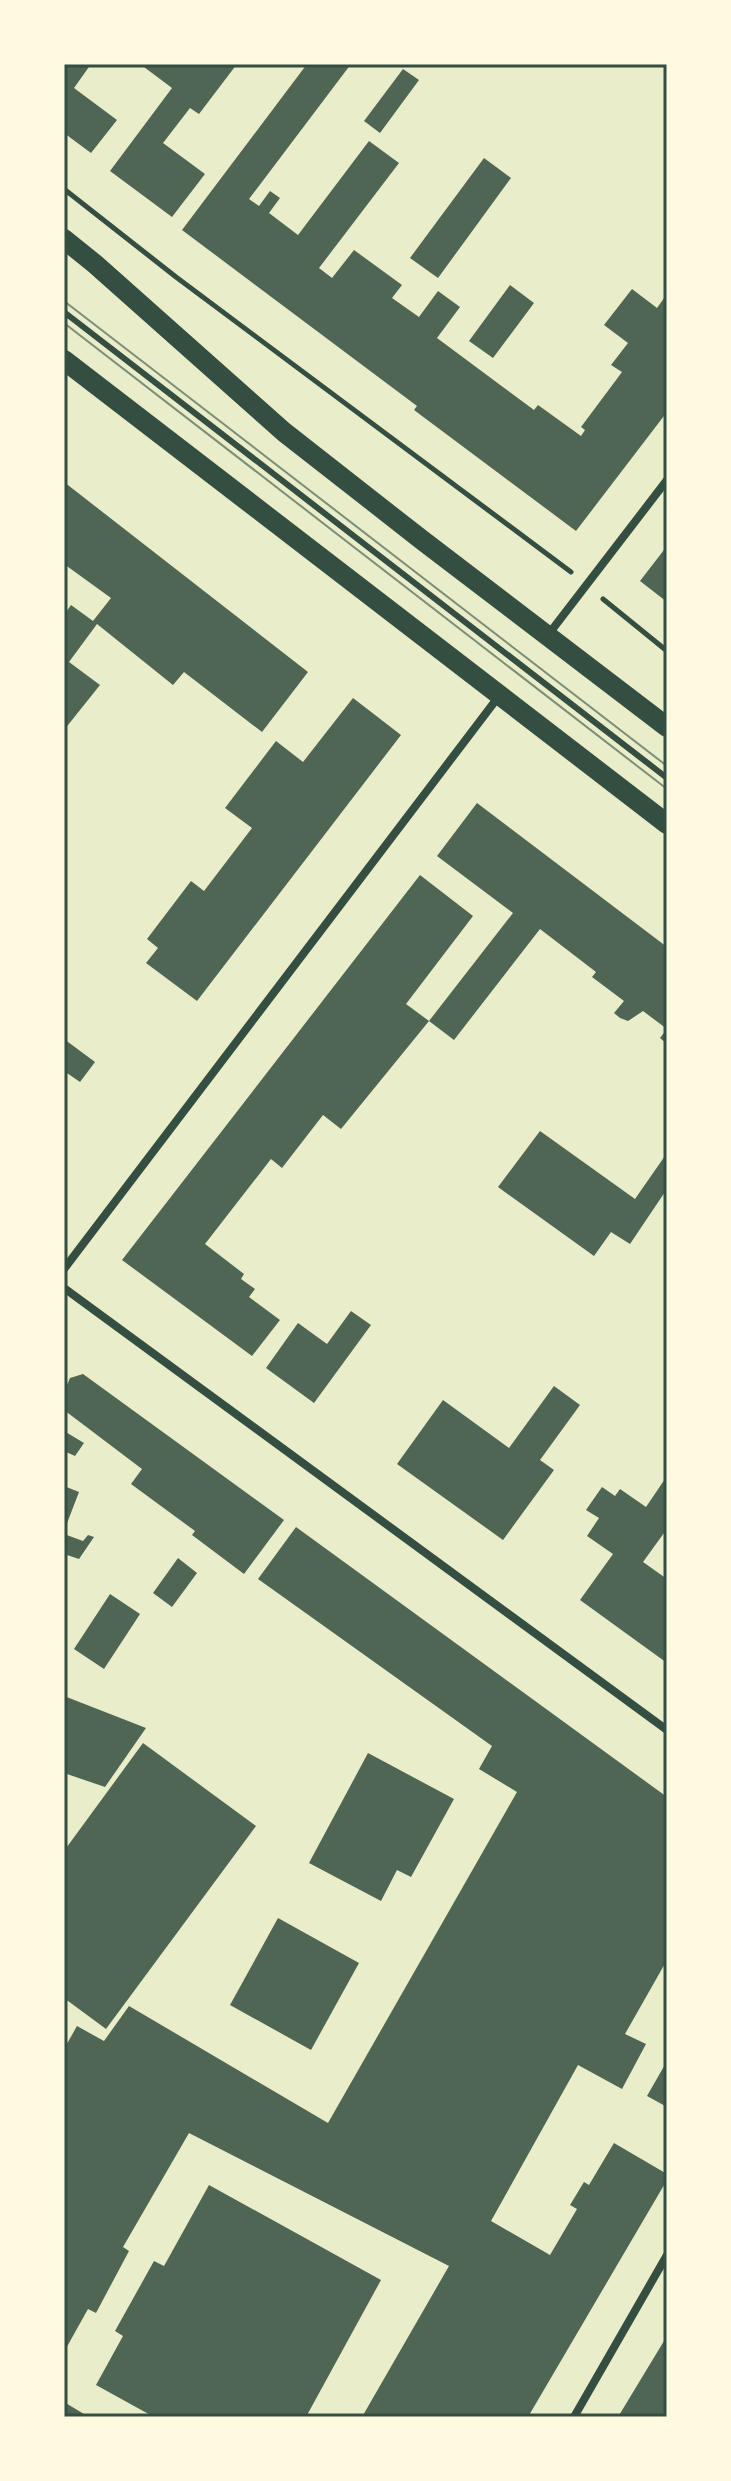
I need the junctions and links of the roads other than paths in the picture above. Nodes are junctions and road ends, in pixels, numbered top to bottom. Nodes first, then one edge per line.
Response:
1 (64, 239) edge
2 (64, 312) edge
3 (64, 360) edge
4 (667, 480) edge
5 (548, 635) junction
6 (500, 694) junction
7 (667, 727) edge
8 (667, 778) edge
9 (667, 824) edge
10 (64, 1269) edge
11 (64, 1288) edge
12 (667, 1730) edge
13 (667, 2255) edge
14 (574, 2417) edge

1 - 5 main road
2 - 8 lane
3 - 6 main road
4 - 5 street
5 - 7 main road
6 - 9 main road
6 - 10 street
11 - 12 street
13 - 14 street

